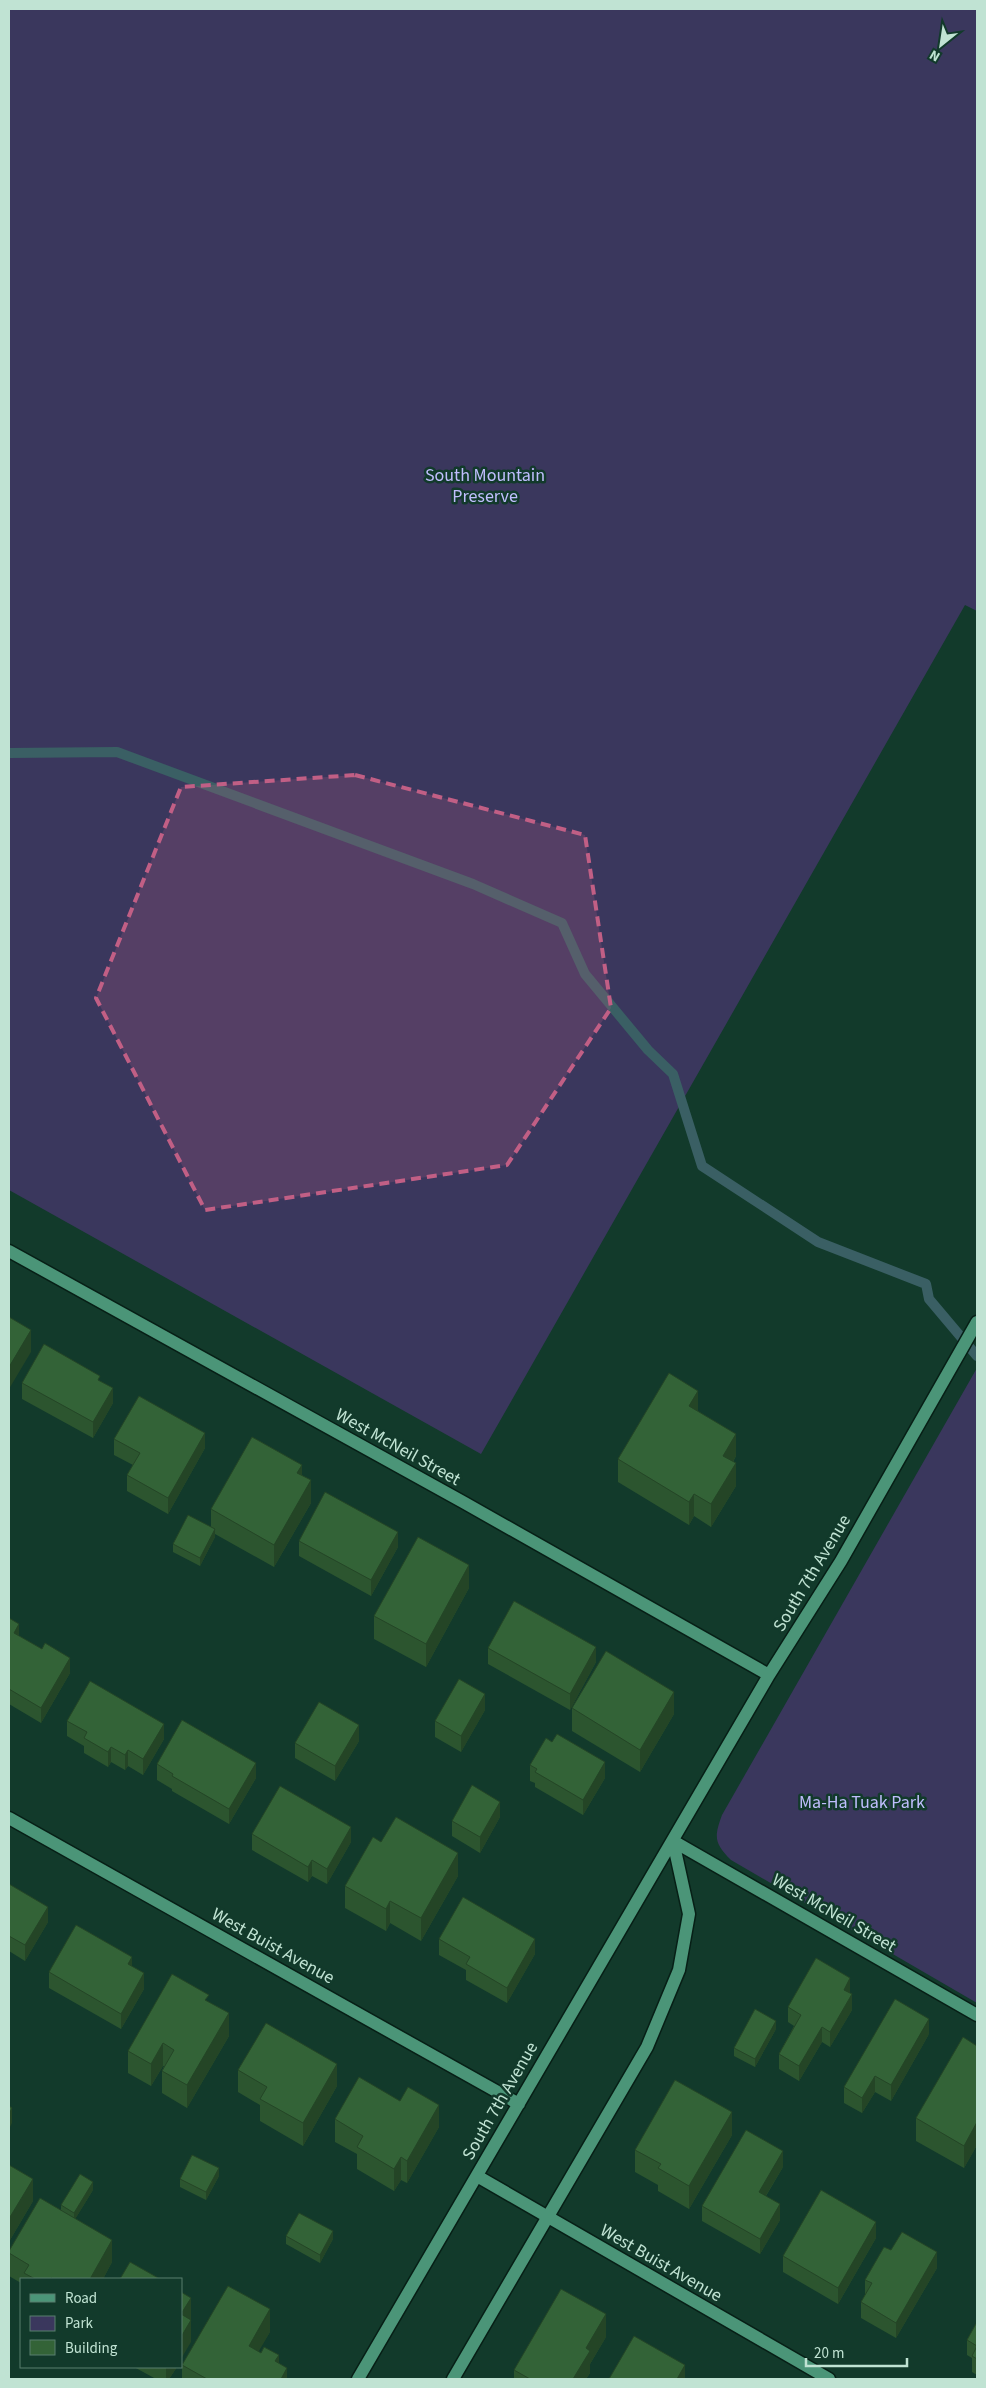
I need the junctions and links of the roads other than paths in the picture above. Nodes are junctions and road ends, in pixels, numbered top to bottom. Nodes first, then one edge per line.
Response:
1 (9, 1251) edge
2 (977, 1322) edge
3 (769, 1675) junction
4 (9, 1818) edge
5 (673, 1841) junction
6 (977, 2015) edge
7 (519, 2104) junction
8 (477, 2176) junction
9 (546, 2217) junction
10 (358, 2379) edge
11 (453, 2379) edge
12 (829, 2379) edge

1 - 3 street, West McNeil Street
2 - 3 street, South 7th Avenue
3 - 5 street, South 7th Avenue
4 - 7 street, West Buist Avenue
5 - 6 street, West McNeil Street
5 - 7 street, South 7th Avenue
5 - 9 street
7 - 8 street, South 7th Avenue
8 - 9 street, West Buist Avenue
8 - 10 street, South 7th Avenue
9 - 11 street
9 - 12 street, West Buist Avenue

